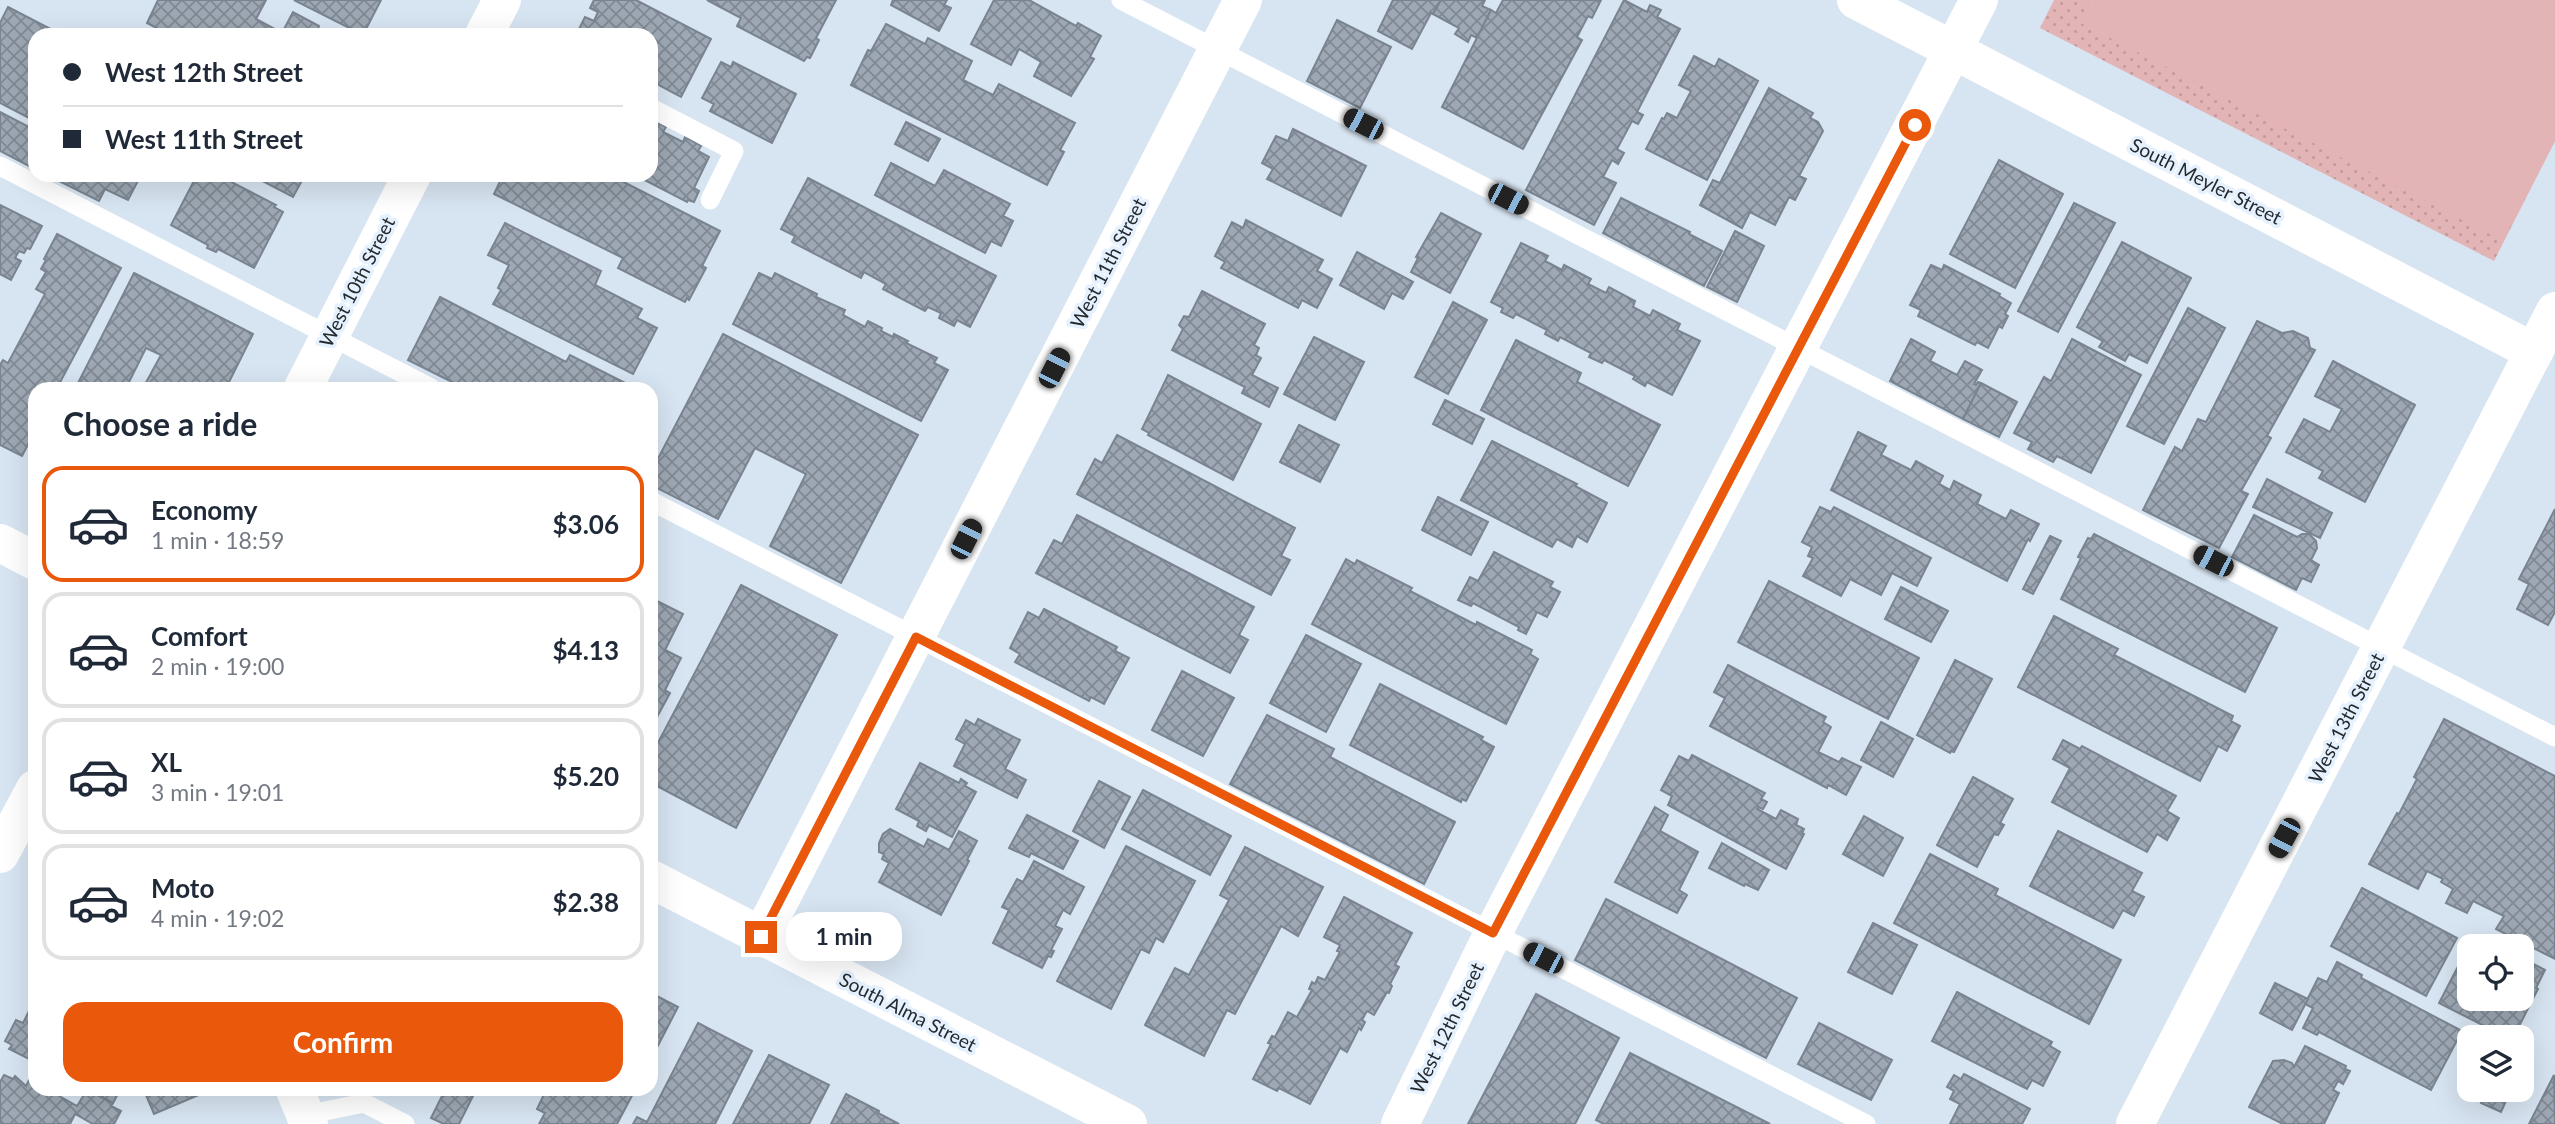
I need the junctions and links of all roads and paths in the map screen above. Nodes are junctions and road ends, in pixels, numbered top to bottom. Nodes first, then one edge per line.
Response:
1 (1121, 0) edge
2 (1243, 0) edge
3 (1856, 0) edge
4 (1979, 0) edge
5 (1217, 50) junction
6 (1953, 50) junction
7 (658, 112) edge
8 (0, 166) edge
9 (28, 180) edge
10 (31, 182) edge
11 (408, 182) edge
12 (710, 200) dead end
13 (2555, 311) edge
14 (329, 336) junction
15 (1800, 348) junction
16 (2544, 357) edge
17 (306, 382) edge
18 (419, 382) edge
19 (658, 505) edge
20 (0, 543) edge
21 (28, 557) edge
22 (916, 637) junction
23 (2382, 648) junction
24 (2555, 737) edge
25 (28, 802) edge
26 (0, 854) edge
27 (658, 883) edge
28 (1493, 933) junction
29 (761, 937) junction
30 (303, 1109) edge
31 (405, 1124) edge
32 (1128, 1124) edge
33 (1400, 1124) edge
34 (1866, 1124) edge
35 (2136, 1124) edge

1 - 5 lane
2 - 5 street, West 11th Street
3 - 6 street, South Meyler Street
4 - 6 street, West 12th Street
5 - 15 lane
5 - 22 street, West 11th Street
6 - 15 street, West 12th Street
6 - 16 street, South Meyler Street
7 - 12 lane
8 - 9 lane
10 - 14 lane
11 - 14 street, West 10th Street
13 - 16 street, West 13th Street
14 - 17 street, West 10th Street
14 - 18 lane
15 - 23 lane
15 - 28 street, West 12th Street
16 - 23 street, West 13th Street
19 - 22 lane
20 - 21 street
22 - 28 lane
22 - 29 street, West 11th Street
23 - 24 lane
23 - 35 street, West 13th Street
25 - 26 street
27 - 29 street, South Alma Street
28 - 33 street, West 12th Street
28 - 34 lane
29 - 32 street, South Alma Street
30 - 31 lane

